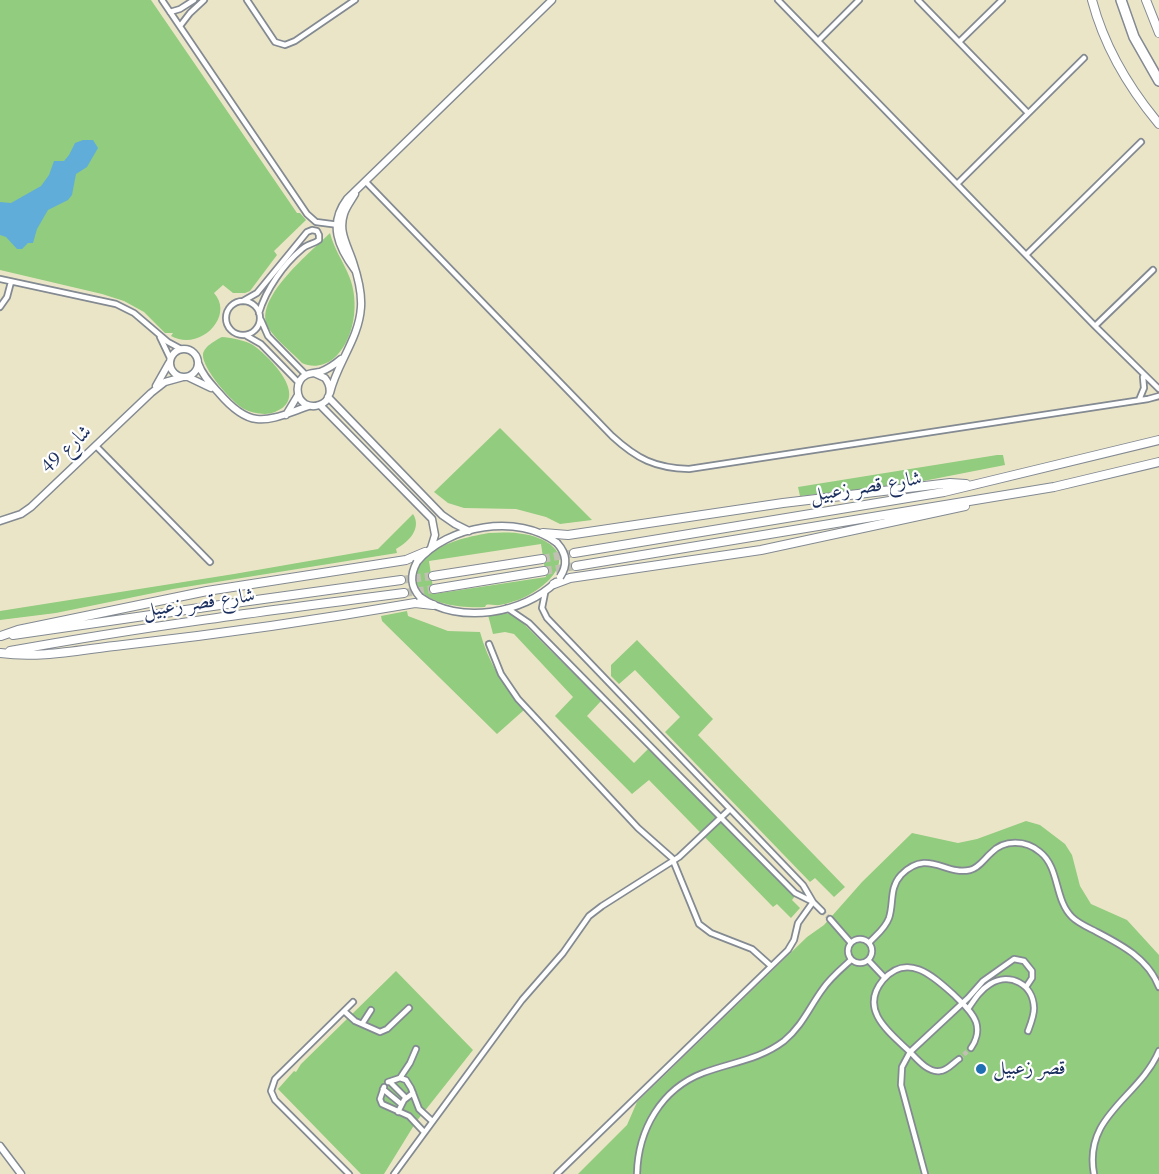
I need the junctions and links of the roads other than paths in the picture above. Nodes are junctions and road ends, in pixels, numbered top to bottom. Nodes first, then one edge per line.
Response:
1 (162, 0) edge
2 (194, 0) edge
3 (204, 0) edge
4 (247, 0) edge
5 (355, 0) edge
6 (552, 0) edge
7 (778, 0) edge
8 (859, 0) edge
9 (918, 0) edge
10 (1002, 0) edge
11 (1092, 0) edge
12 (1146, 0) edge
13 (1122, 4) edge
14 (170, 12) junction
15 (180, 26) junction
16 (1159, 33) edge
17 (818, 42) junction
18 (959, 42) junction
19 (1084, 58) dead end
20 (1159, 81) edge
21 (1028, 113) junction
22 (1159, 124) edge
23 (1141, 142) dead end
24 (366, 182) junction
25 (957, 184) junction
26 (339, 225) junction
27 (1026, 255) junction
28 (1153, 270) dead end
29 (0, 279) edge
30 (11, 282) junction
31 (243, 301) junction
32 (0, 307) edge
33 (259, 313) junction
34 (260, 319) junction
35 (1095, 326) junction
36 (157, 332) junction
37 (244, 335) junction
38 (181, 349) junction
39 (343, 357) junction
40 (170, 360) junction
41 (198, 363) junction
42 (314, 373) junction
43 (1142, 374) junction
44 (306, 375) junction
45 (185, 377) junction
46 (299, 383) junction
47 (1159, 389) edge
48 (151, 393) junction
49 (219, 393) junction
50 (298, 395) junction
51 (329, 395) junction
52 (1159, 396) edge
53 (1139, 400) junction
54 (320, 405) junction
55 (309, 406) junction
56 (285, 415) junction
57 (1159, 440) edge
58 (96, 446) junction
59 (1159, 462) edge
60 (971, 484) junction
61 (976, 501) junction
62 (0, 521) edge
63 (469, 531) junction
64 (543, 533) junction
65 (428, 550) junction
66 (574, 554) tunnel mouth
67 (542, 559) tunnel mouth
68 (210, 562) dead end
69 (576, 566) tunnel mouth
70 (543, 571) tunnel mouth
71 (433, 576) tunnel mouth
72 (401, 580) tunnel mouth
73 (551, 586) junction
74 (435, 589) tunnel mouth
75 (404, 593) tunnel mouth
76 (434, 605) junction
77 (507, 608) junction
78 (0, 636) edge
79 (489, 644) dead end
80 (0, 653) edge
81 (730, 809) junction
82 (722, 817) junction
83 (674, 861) junction
84 (813, 902) junction
85 (822, 911) tunnel mouth
86 (830, 919) tunnel mouth
87 (851, 943) junction
88 (869, 943) junction
89 (851, 960) junction
90 (868, 960) junction
91 (771, 966) junction
92 (998, 970) junction
93 (885, 978) junction
94 (1006, 978) junction
95 (1026, 987) junction
96 (1159, 987) edge
97 (353, 1002) dead end
98 (962, 1003) junction
99 (409, 1008) dead end
100 (968, 1009) junction
101 (371, 1010) dead end
102 (344, 1011) junction
103 (362, 1024) junction
104 (1028, 1031) dead end
105 (971, 1048) tunnel mouth
106 (416, 1049) dead end
107 (1159, 1051) edge
108 (910, 1052) junction
109 (959, 1059) tunnel mouth
110 (400, 1078) junction
111 (413, 1093) junction
112 (406, 1098) junction
113 (401, 1104) junction
114 (398, 1112) junction
115 (432, 1121) junction
116 (424, 1132) junction
117 (0, 1146) edge
118 (21, 1174) edge
119 (349, 1174) edge
120 (394, 1174) edge
121 (557, 1174) edge
122 (637, 1174) edge
123 (925, 1174) edge
124 (1095, 1174) edge

1 - 14 street
2 - 14 street
3 - 15 street
4 - 5 street
6 - 24 street
7 - 17 street
8 - 17 street
9 - 18 street
10 - 18 street
11 - 22 main road
12 - 16 main road
13 - 20 highway
14 - 15 street
15 - 26 street
17 - 25 street
18 - 21 street
19 - 21 street
21 - 25 street
23 - 27 street
24 - 26 street
24 - 53 street
25 - 27 street
26 - 39 street
27 - 35 street
28 - 35 street
29 - 30 street
30 - 32 street
30 - 36 street
31 - 33 street
31 - 33 street
31 - 37 street
33 - 34 street
34 - 37 street
34 - 44 street
35 - 43 street
36 - 38 street
36 - 40 street
37 - 46 street
38 - 40 street
38 - 41 street
39 - 42 street
39 - 51 street
40 - 45 street
40 - 48 street, شارع 49
41 - 45 street
41 - 49 street
42 - 44 street
42 - 51 street
43 - 47 street
43 - 53 street
44 - 46 street
45 - 48 street, شارع 49
45 - 49 street
46 - 50 street
48 - 58 street, شارع 49
49 - 56 street
50 - 55 street
50 - 56 street
51 - 54 street
51 - 63 street
52 - 53 street
54 - 55 street
54 - 65 street
55 - 56 street
57 - 60 main road, شارع قصر زعبيل
58 - 62 street, شارع 49
58 - 68 street
59 - 61 main road, شارع قصر زعبيل
60 - 64 main road
60 - 66 main road, شارع قصر زعبيل
61 - 69 main road, شارع قصر زعبيل
61 - 73 main road
63 - 64 street
63 - 65 street
64 - 73 street, bridge
65 - 76 street, bridge
65 - 78 main road
67 - 71 main road
70 - 74 main road
72 - 78 main road, شارع قصر زعبيل
73 - 77 street
73 - 81 street
75 - 80 main road, شارع قصر زعبيل
76 - 77 street
76 - 80 main road
77 - 82 street
79 - 83 street
81 - 82 street
81 - 84 street
82 - 83 street
82 - 84 street
83 - 91 street
83 - 115 street
84 - 85 street
84 - 91 street
86 - 87 street
87 - 88 street
87 - 89 street
88 - 90 street
88 - 96 street
89 - 90 street
89 - 122 street
90 - 93 street
91 - 121 street
92 - 94 street
92 - 95 street
92 - 98 street
93 - 98 street
93 - 108 street
94 - 95 street
94 - 100 street
95 - 104 street
97 - 102 street
98 - 100 street
98 - 108 street
99 - 103 street
100 - 105 street
101 - 103 street
102 - 103 street
102 - 119 street
106 - 110 street
107 - 124 street
108 - 109 street
108 - 123 street
110 - 111 street
110 - 112 street
111 - 112 street
111 - 115 street
112 - 113 street
113 - 114 street
113 - 114 street
114 - 116 street
115 - 116 street
116 - 120 street
117 - 118 street

